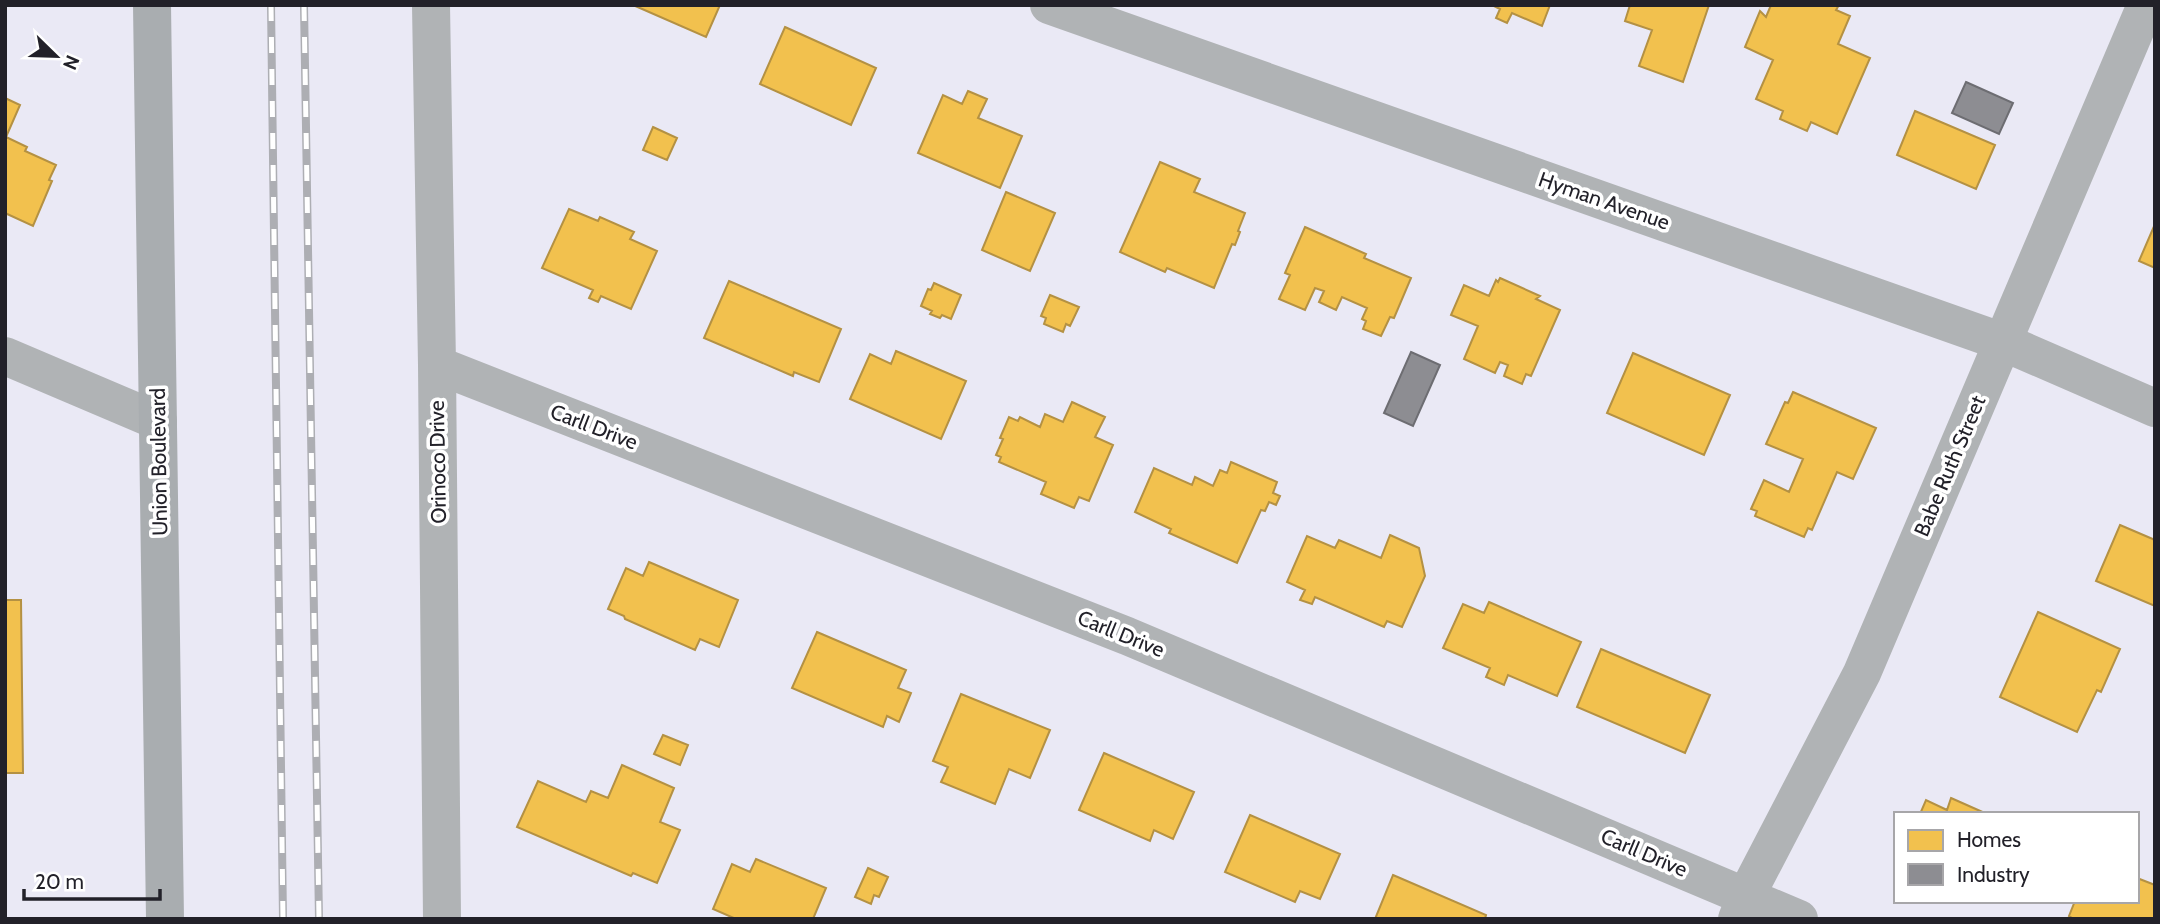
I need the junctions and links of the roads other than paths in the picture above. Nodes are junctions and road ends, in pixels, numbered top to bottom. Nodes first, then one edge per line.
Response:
1 (152, 5) edge
2 (431, 5) edge
3 (1049, 5) edge
4 (2146, 5) edge
5 (2003, 342) junction
6 (5, 356) edge
7 (437, 365) junction
8 (2155, 408) edge
9 (158, 421) junction
10 (1741, 907) edge
11 (445, 917) edge
12 (165, 919) edge
13 (1799, 919) edge

1 - 9 main road, Union Boulevard
2 - 7 street, Orinoco Drive
3 - 5 street, Hyman Avenue
4 - 5 street, Babe Ruth Street
5 - 8 street, Hyman Avenue
5 - 10 street, Babe Ruth Street
6 - 9 street
7 - 10 street, Carll Drive
7 - 11 street, Orinoco Drive
9 - 12 main road, Union Boulevard
10 - 13 street, Carll Drive

